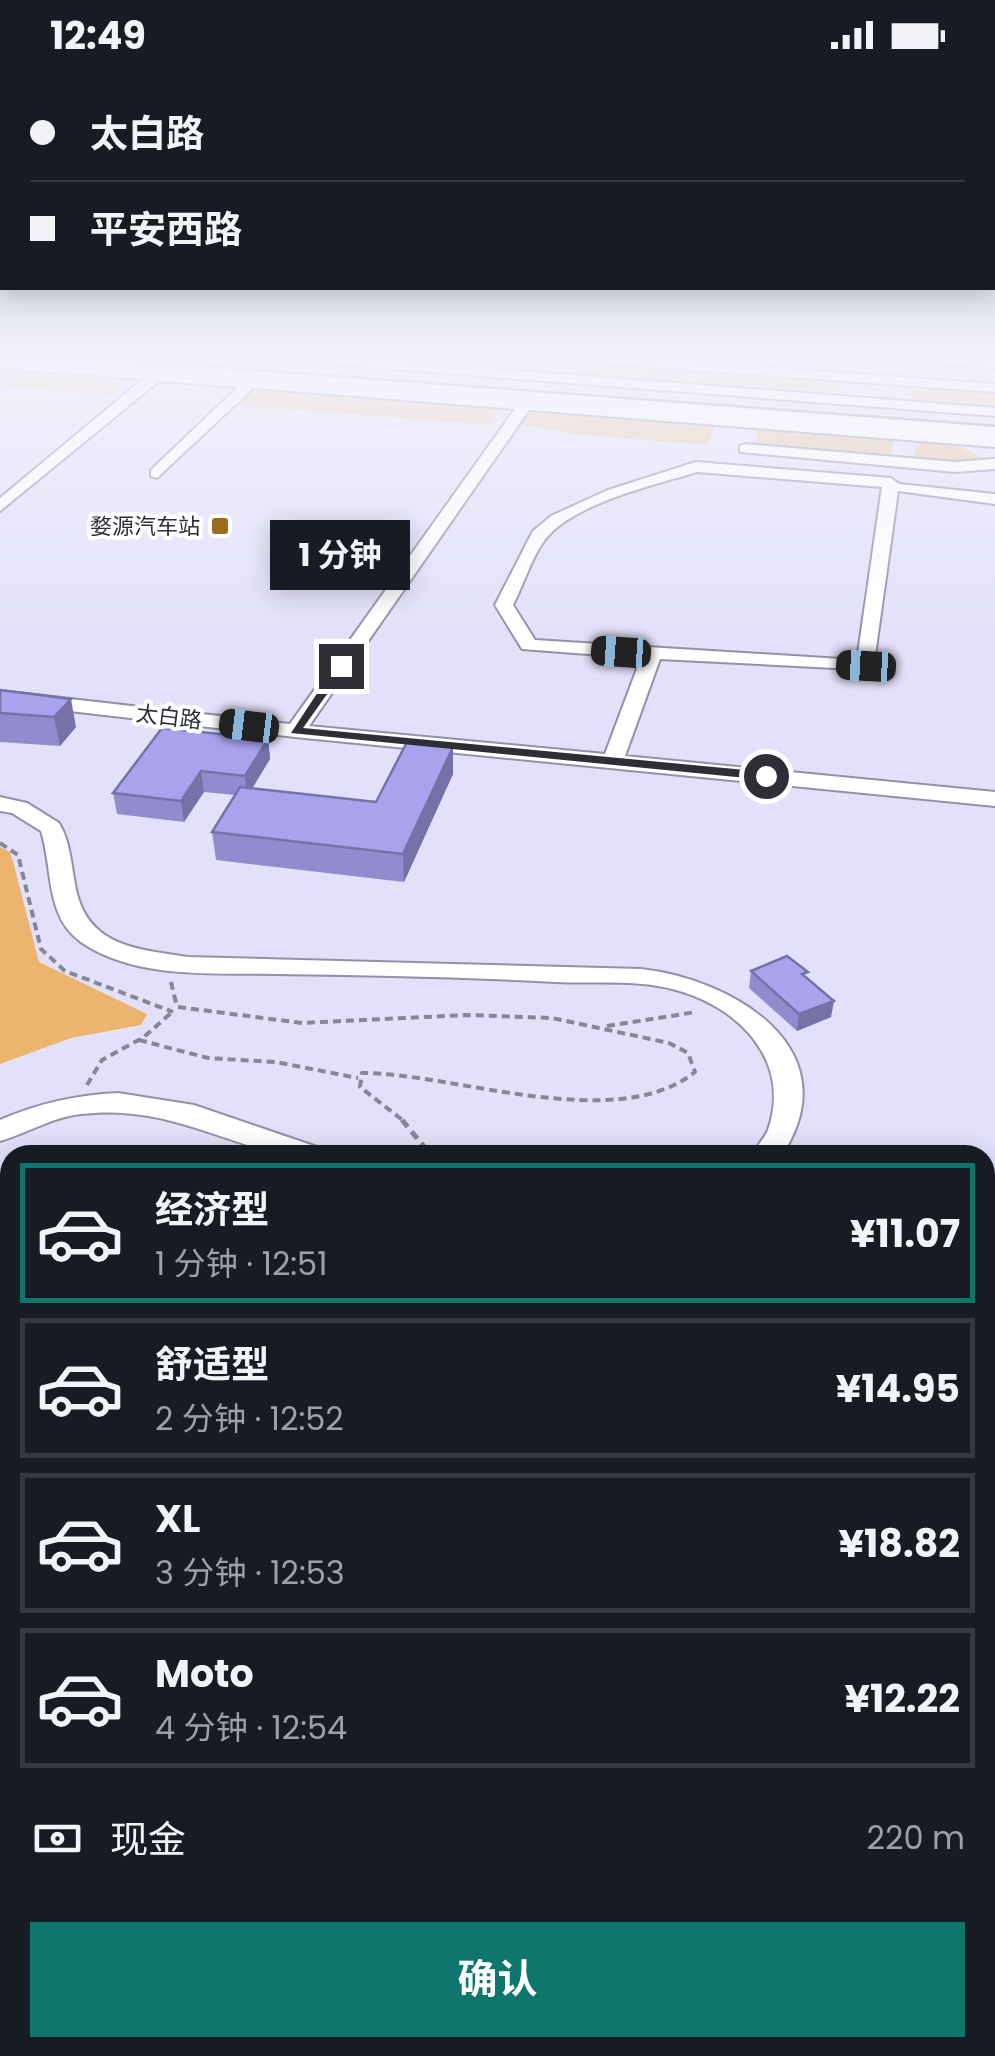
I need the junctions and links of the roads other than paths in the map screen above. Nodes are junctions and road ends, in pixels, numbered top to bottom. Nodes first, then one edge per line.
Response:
1 (65, 449) edge
2 (183, 449) edge
3 (490, 449) edge
4 (745, 449) joint
5 (902, 449) edge
6 (899, 462) junction
7 (995, 462) edge
8 (738, 468) junction
9 (157, 474) dead end
10 (904, 488) dead end
11 (995, 499) edge
12 (0, 506) edge
13 (652, 654) junction
14 (0, 697) edge
15 (295, 731) junction
16 (614, 761) junction
17 (995, 799) edge
18 (0, 804) edge
19 (0, 1132) edge
20 (282, 1145) edge
21 (776, 1145) edge

1 - 12 street
2 - 9 street
3 - 15 street
4 - 6 street
4 - 8 street
5 - 6 street
6 - 7 street
8 - 13 street
8 - 13 street
10 - 11 street
13 - 16 street
14 - 15 street, 太白路
15 - 16 street, 太白路
16 - 17 street, 太白路
18 - 21 street
19 - 20 street

